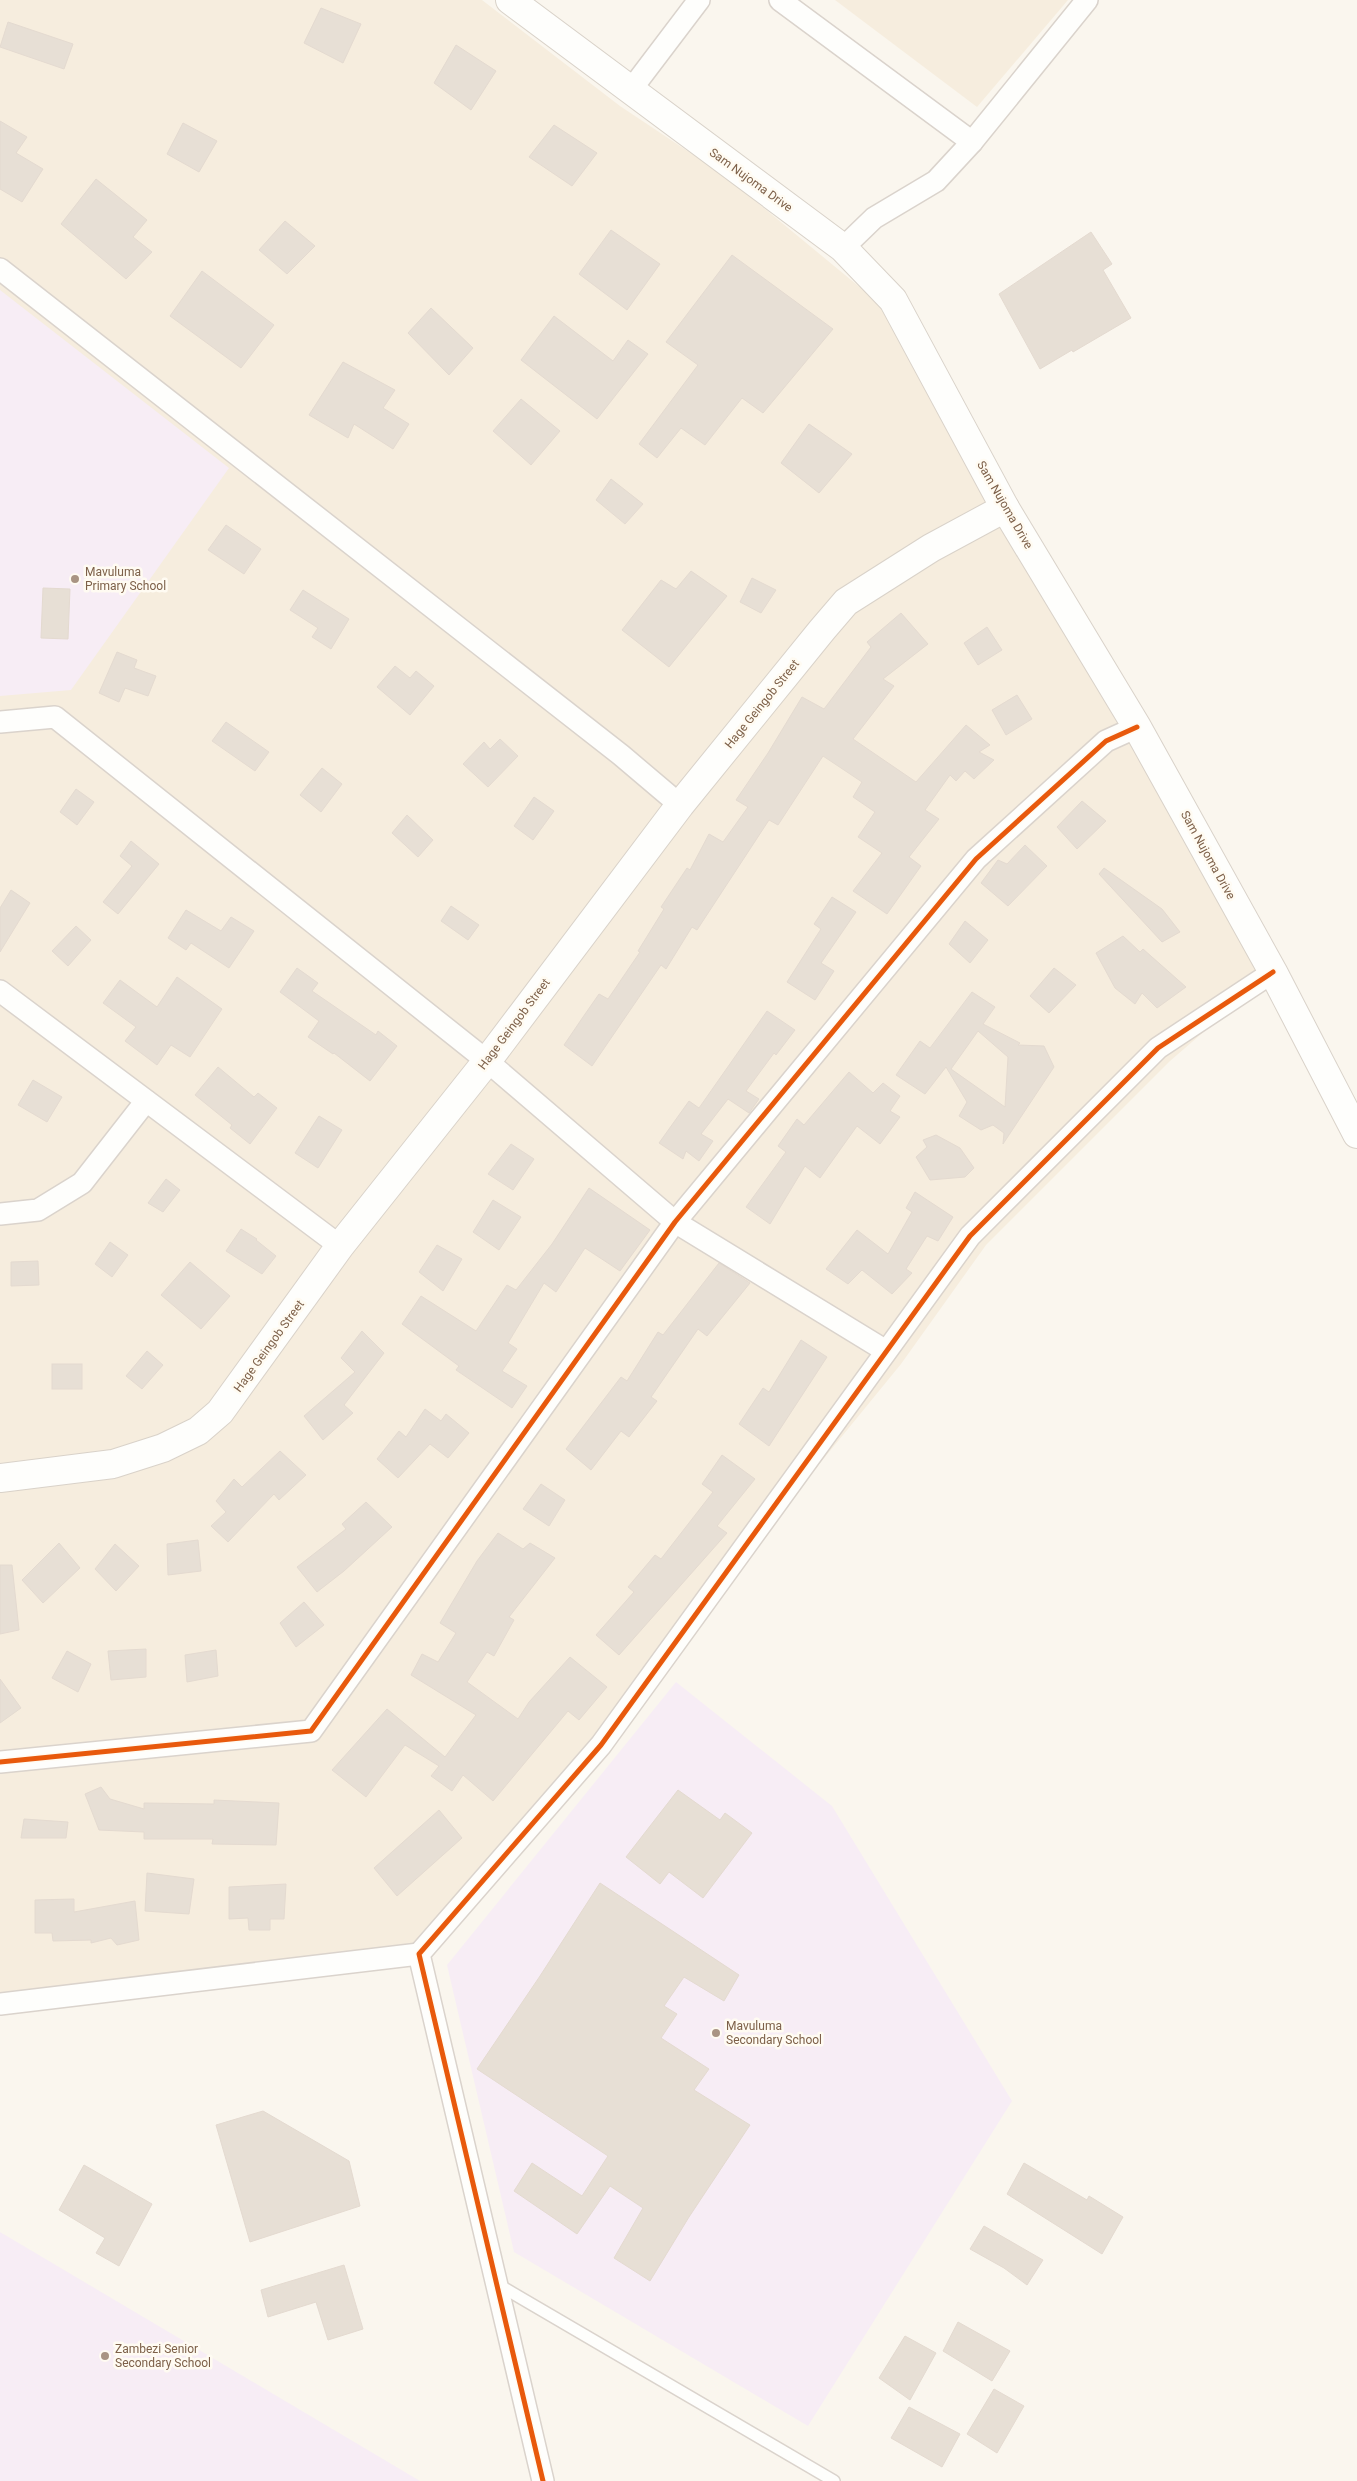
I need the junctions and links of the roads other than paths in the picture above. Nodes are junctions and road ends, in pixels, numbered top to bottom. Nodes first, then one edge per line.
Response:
1 (510, 0) edge
2 (699, 0) edge
3 (780, 0) edge
4 (1087, 0) edge
5 (630, 91) junction
6 (972, 142) junction
7 (843, 248) junction
8 (0, 268) edge
9 (1005, 508) junction
10 (0, 722) edge
11 (1137, 727) junction
12 (680, 805) junction
13 (1273, 972) junction
14 (0, 991) edge
15 (487, 1061) junction
16 (146, 1101) junction
17 (1357, 1134) edge
18 (0, 1214) edge
19 (675, 1222) junction
20 (340, 1246) junction
21 (886, 1351) junction
22 (0, 1478) edge
23 (0, 1762) edge
24 (418, 1954) junction
25 (0, 2004) edge
26 (497, 2284) junction
27 (543, 2481) edge
28 (834, 2481) edge

1 - 5 street, Sam Nujoma Drive
2 - 5 street
3 - 6 street
4 - 6 street
5 - 7 street, Sam Nujoma Drive
6 - 7 street
7 - 9 street, Sam Nujoma Drive
8 - 12 street
9 - 11 street, Sam Nujoma Drive
9 - 12 street, Hage Geingob Street
10 - 15 street
11 - 13 street, Sam Nujoma Drive
11 - 19 street
12 - 15 street, Hage Geingob Street
13 - 17 street, Sam Nujoma Drive
13 - 21 street
14 - 16 street
15 - 19 street
15 - 20 street, Hage Geingob Street
16 - 18 street
16 - 20 street
19 - 21 street
19 - 23 street
20 - 22 street, Hage Geingob Street
21 - 24 street
24 - 25 street
24 - 26 street
26 - 27 street
26 - 28 lane

